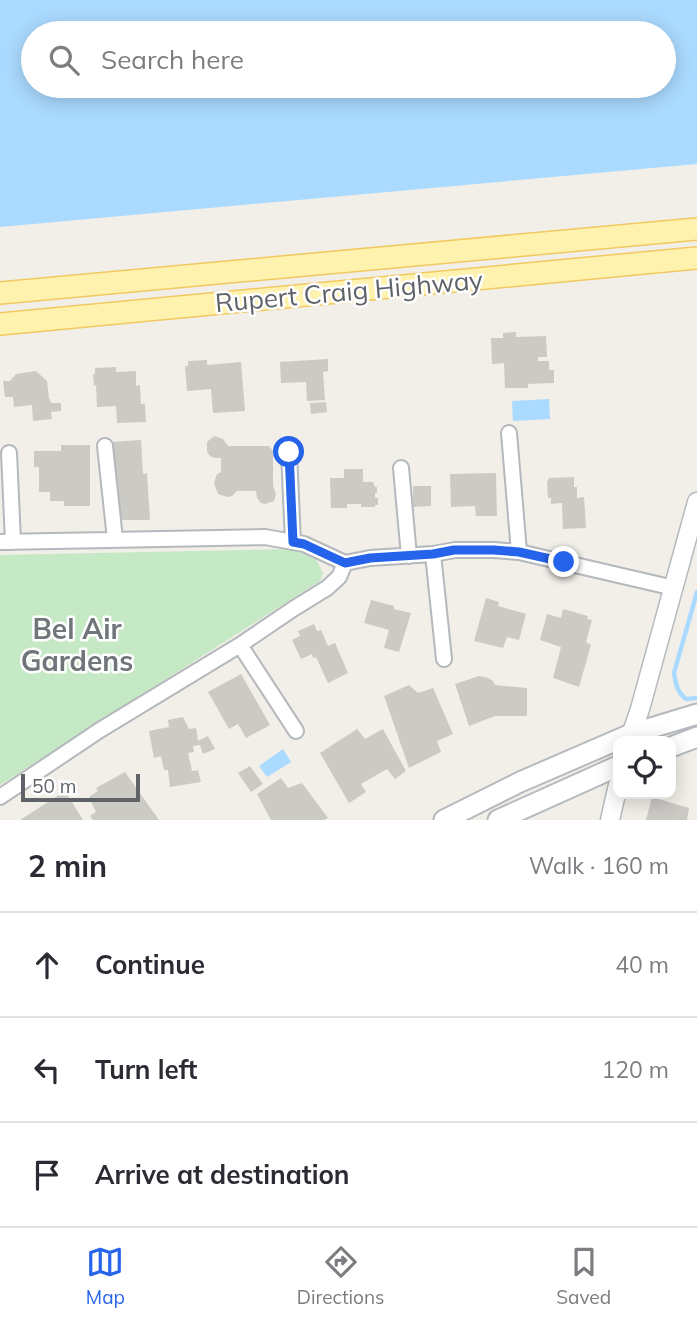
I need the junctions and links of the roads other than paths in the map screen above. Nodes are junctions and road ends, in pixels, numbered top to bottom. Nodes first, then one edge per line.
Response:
1 (697, 229) edge
2 (697, 258) edge
3 (0, 293) edge
4 (0, 324) edge
5 (509, 433) dead end
6 (106, 446) dead end
7 (289, 452) dead end
8 (9, 453) dead end
9 (401, 468) dead end
10 (697, 502) edge
11 (115, 539) junction
12 (6, 542) edge
13 (293, 542) junction
14 (519, 552) junction
15 (433, 554) junction
16 (409, 555) junction
17 (345, 563) junction
18 (674, 588) junction
19 (240, 645) junction
20 (444, 659) dead end
21 (697, 714) edge
22 (296, 731) dead end
23 (631, 736) edge
24 (636, 736) edge
25 (697, 737) edge
26 (613, 745) edge
27 (676, 745) edge
28 (613, 768) edge
29 (0, 797) edge
30 (615, 799) edge
31 (444, 820) edge
32 (498, 820) edge
33 (610, 820) edge

1 - 3 main road, Rupert Craig Highway
2 - 4 main road, Rupert Craig Highway
5 - 14 street
6 - 11 street
7 - 13 street
8 - 12 street
9 - 16 street
10 - 18 street
11 - 12 street
11 - 13 street
13 - 17 street
14 - 15 street
14 - 18 street
15 - 16 street
15 - 20 street
16 - 17 street
17 - 19 street
18 - 23 street
19 - 22 street
19 - 29 street
21 - 24 main road
25 - 27 main road
26 - 31 main road
28 - 32 main road
30 - 33 street

